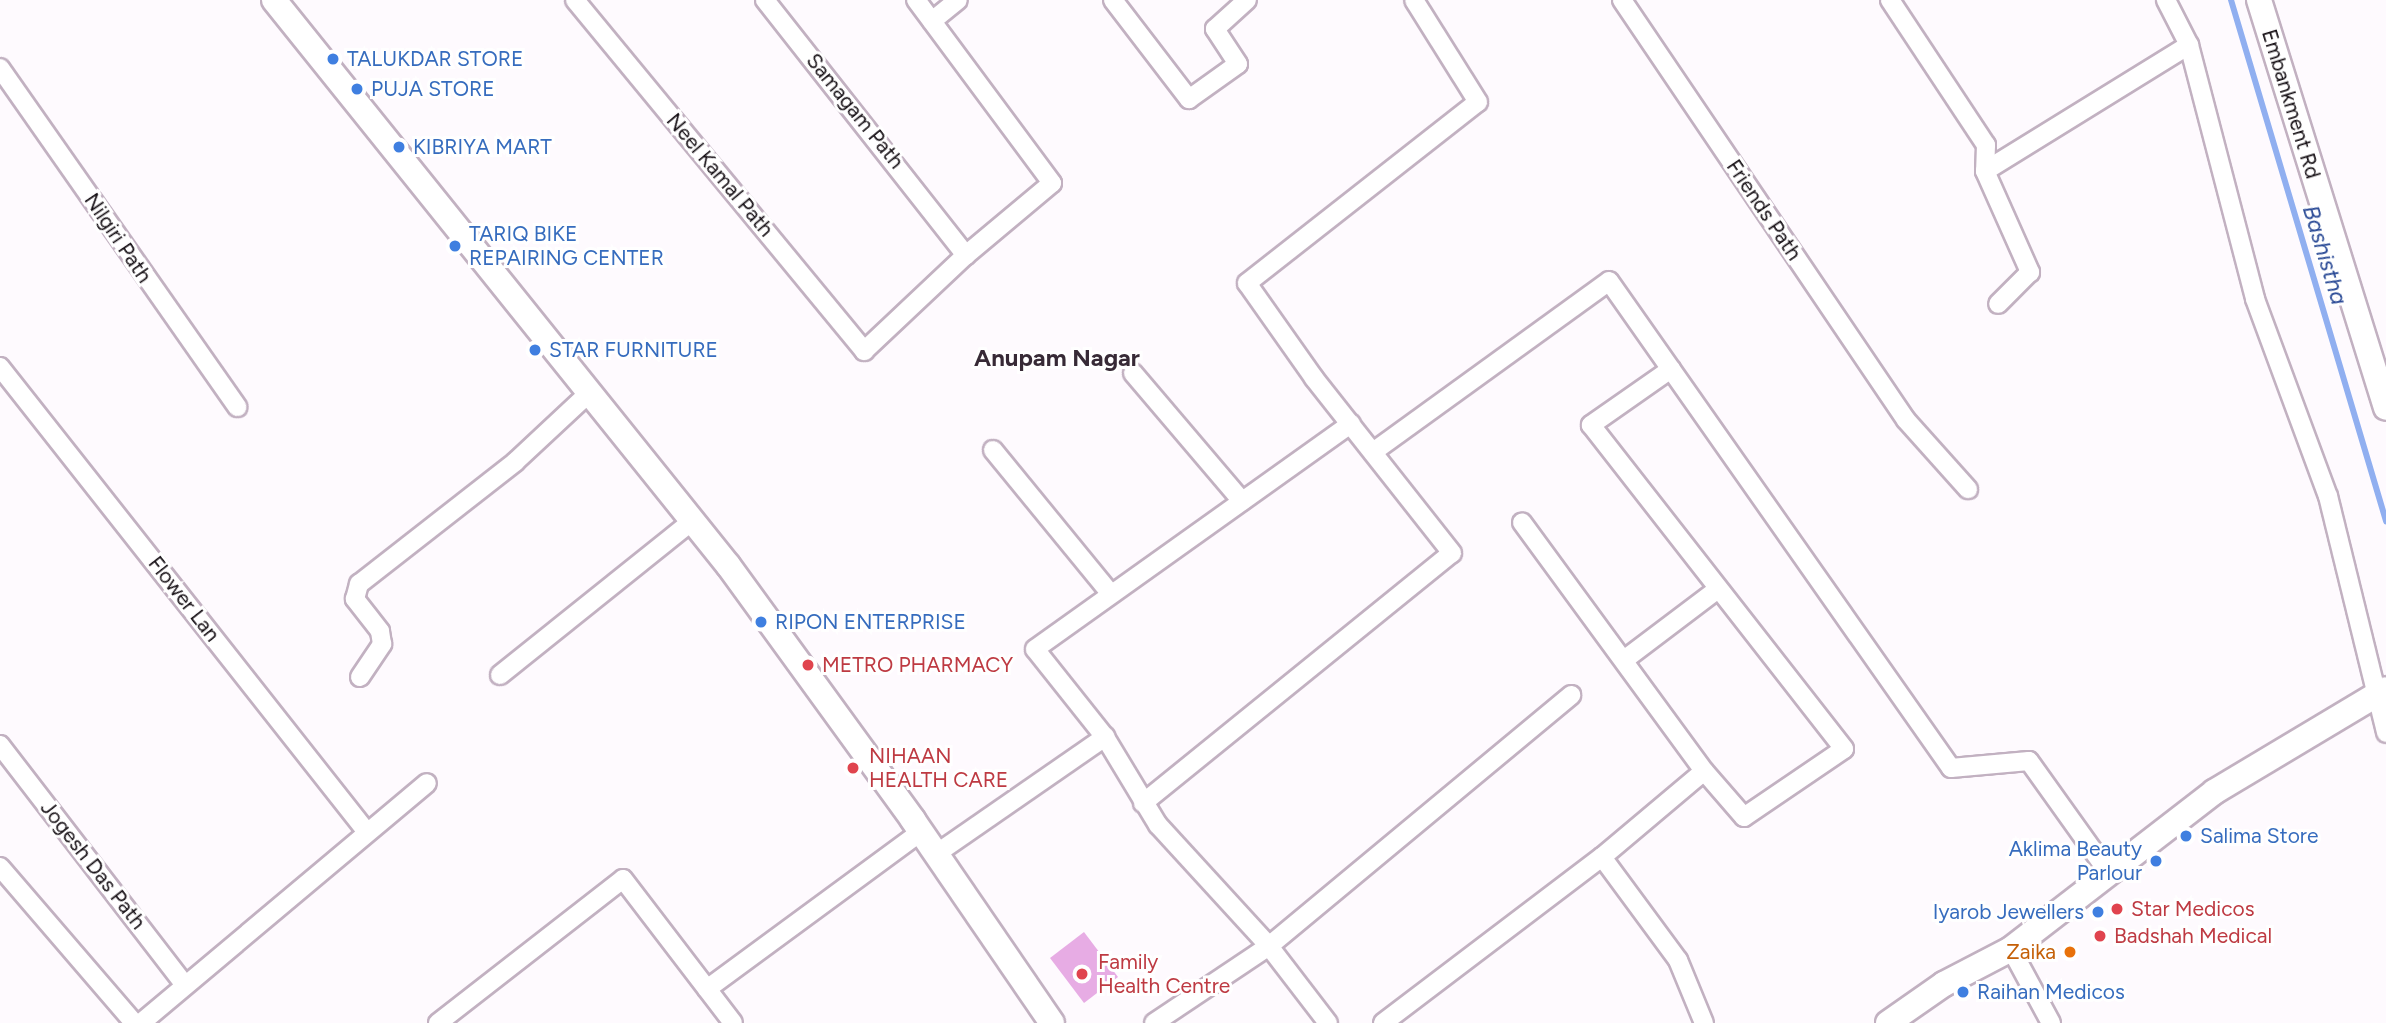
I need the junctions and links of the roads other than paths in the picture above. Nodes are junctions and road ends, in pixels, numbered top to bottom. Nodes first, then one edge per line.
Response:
1 (274, 0) edge
2 (575, 0) edge
3 (765, 0) edge
4 (916, 0) edge
5 (958, 0) edge
6 (1113, 0) edge
7 (1247, 0) edge
8 (1414, 0) edge
9 (1622, 0) edge
10 (1890, 0) edge
11 (2166, 0) edge
12 (2259, 0) edge
13 (932, 21) junction
14 (2189, 45) junction
15 (0, 68) edge
16 (1984, 171) junction
17 (966, 255) junction
18 (1998, 304) dead end
19 (0, 367) edge
20 (1671, 369) junction
21 (1133, 373) dead end
22 (589, 393) junction
23 (237, 407) dead end
24 (2386, 408) edge
25 (1351, 424) junction
26 (993, 450) dead end
27 (1373, 452) junction
28 (1968, 489) dead end
29 (1242, 501) junction
30 (692, 521) junction
31 (1522, 522) dead end
32 (1718, 589) junction
33 (1111, 594) junction
34 (1624, 660) junction
35 (500, 675) dead end
36 (360, 677) dead end
37 (2382, 692) edge
38 (1571, 695) dead end
39 (2386, 733) edge
40 (1105, 737) junction
41 (0, 745) edge
42 (1704, 771) junction
43 (426, 783) dead end
44 (1143, 803) junction
45 (366, 831) junction
46 (921, 832) junction
47 (936, 854) junction
48 (1602, 857) junction
49 (0, 867) edge
50 (2109, 873) junction
51 (1269, 946) junction
52 (2011, 949) junction
53 (185, 985) junction
54 (707, 989) junction
55 (134, 1023) edge
56 (141, 1023) edge
57 (438, 1023) edge
58 (733, 1023) edge
59 (1052, 1023) edge
60 (1154, 1023) edge
61 (1328, 1023) edge
62 (1383, 1023) edge
63 (1704, 1023) edge
64 (1888, 1023) edge
65 (2051, 1023) edge

1 - 22 street
2 - 17 street, Neel Kamal Path
3 - 17 street, Samagam Path
4 - 13 street
5 - 13 street
6 - 7 street
8 - 25 street
9 - 28 street, Friends Path
10 - 16 street
11 - 14 street
12 - 24 street, Embankment Rd
13 - 17 street
14 - 16 street
14 - 37 street
15 - 23 street, Nilgiri Path
16 - 18 street
19 - 45 street, Flower Lan
20 - 27 street
20 - 32 street
20 - 50 street
21 - 29 street
22 - 30 street
22 - 36 street
25 - 27 street
25 - 29 street
26 - 33 street
27 - 44 street
29 - 33 street
30 - 35 street
30 - 46 street
31 - 34 street
32 - 34 street
32 - 42 street
33 - 40 street
34 - 42 street
37 - 39 street
37 - 50 street
38 - 51 street
40 - 44 street
40 - 47 street
41 - 53 street, Jogesh Das Path
42 - 48 street
43 - 45 street
44 - 51 street
45 - 53 street
46 - 47 street
46 - 54 street
47 - 59 street
48 - 62 street
48 - 63 street
49 - 55 street
50 - 52 street
51 - 60 street
51 - 61 street
52 - 64 street
52 - 65 street
53 - 56 street
54 - 57 street
54 - 58 street

